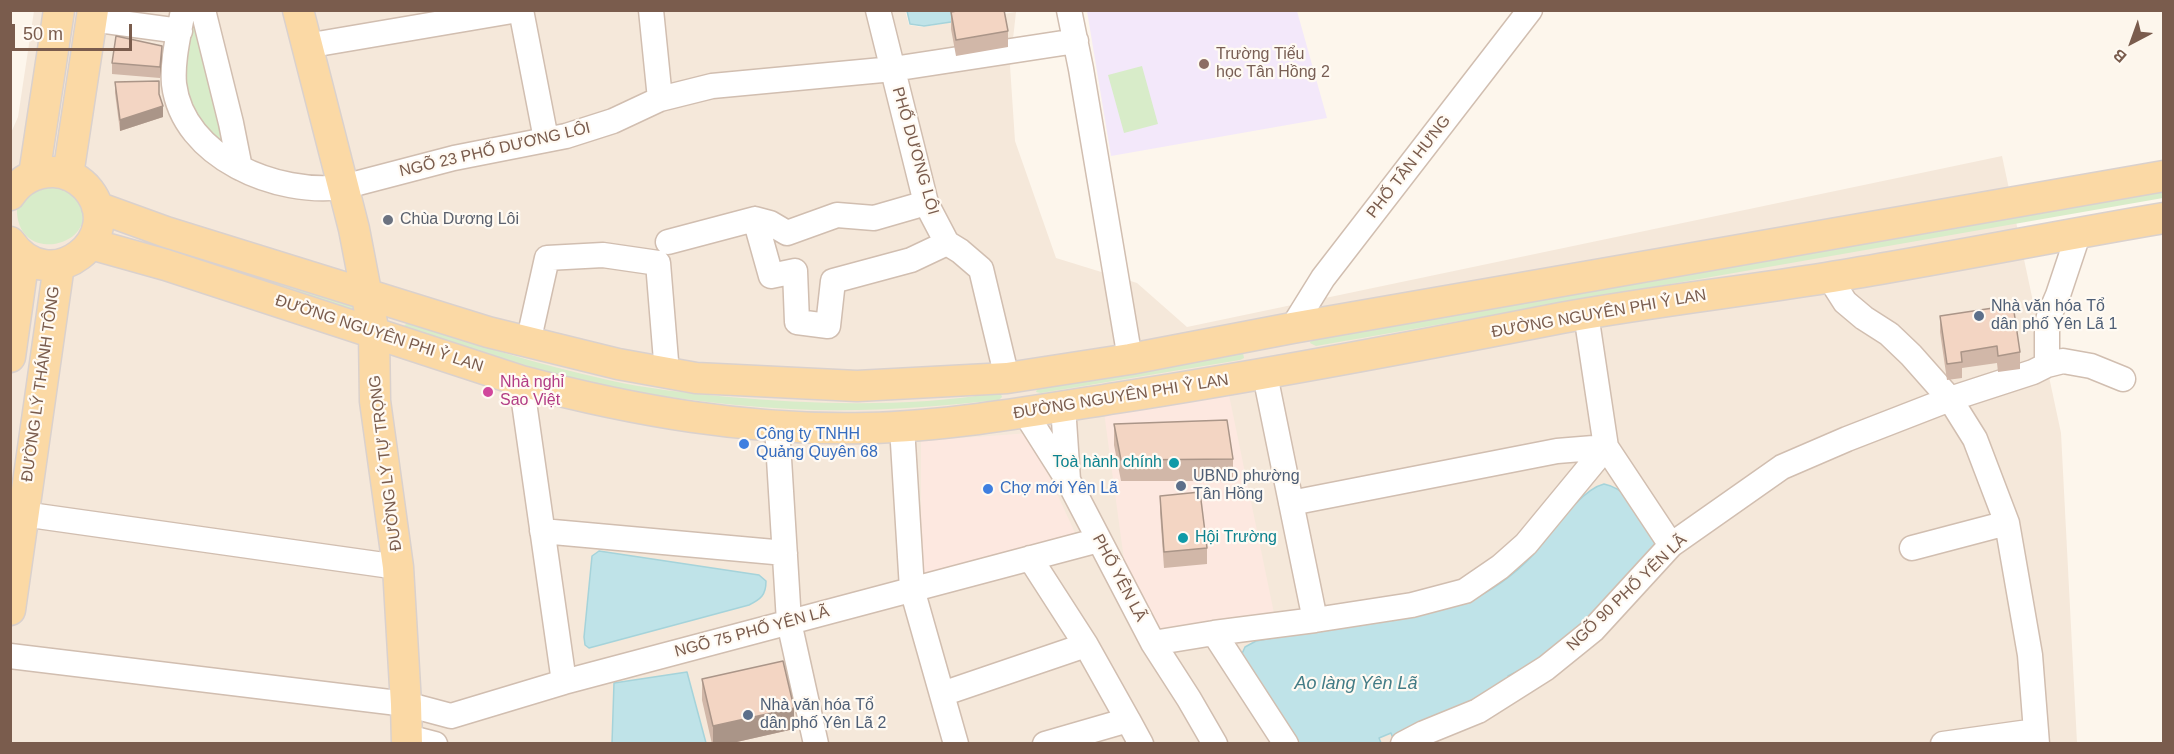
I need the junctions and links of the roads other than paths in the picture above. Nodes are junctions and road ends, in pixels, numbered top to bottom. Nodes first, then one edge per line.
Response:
1 (59, 10) edge
2 (203, 10) edge
3 (298, 10) edge
4 (519, 10) edge
5 (651, 10) edge
6 (878, 10) edge
7 (1069, 10) edge
8 (1530, 10) edge
9 (92, 15) edge
10 (408, 19) edge
11 (181, 21) edge
12 (1076, 41) junction
13 (306, 46) junction
14 (893, 69) junction
15 (660, 99) junction
16 (546, 140) junction
17 (240, 168) junction
18 (68, 175) junction
19 (2163, 176) edge
20 (342, 187) junction
21 (17, 188) edge
22 (926, 203) junction
23 (97, 207) junction
24 (2163, 218) edge
25 (754, 219) junction
26 (2079, 232) junction
27 (668, 242) dead end
28 (947, 243) junction
29 (90, 244) junction
30 (15, 253) edge
31 (59, 265) junction
32 (1829, 277) junction
33 (367, 293) junction
34 (1586, 314) junction
35 (1292, 328) junction
36 (374, 333) junction
37 (528, 343) junction
38 (10, 357) edge
39 (1130, 359) junction
40 (2047, 365) junction
41 (667, 373) junction
42 (1265, 375) junction
43 (1007, 378) junction
44 (2123, 379) dead end
45 (520, 381) junction
46 (1950, 399) junction
47 (1063, 406) junction
48 (1024, 411) junction
49 (777, 426) junction
50 (902, 427) junction
51 (1606, 447) junction
52 (1069, 482) junction
53 (1291, 503) junction
54 (22, 514) junction
55 (2007, 523) junction
56 (542, 531) junction
57 (1099, 540) junction
58 (1671, 545) junction
59 (1912, 548) dead end
60 (784, 553) junction
61 (1030, 558) junction
62 (398, 567) junction
63 (912, 589) junction
64 (10, 610) edge
65 (1315, 620) junction
66 (789, 622) junction
67 (1214, 633) junction
68 (1153, 643) junction
69 (1086, 645) junction
70 (10, 656) edge
71 (564, 682) junction
72 (942, 694) junction
73 (406, 704) junction
74 (1128, 720) junction
75 (2036, 738) edge
76 (416, 741) edge
77 (816, 744) edge
78 (956, 744) edge
79 (1045, 744) edge
80 (1141, 744) edge
81 (1215, 744) edge
82 (1286, 744) edge
83 (1403, 744) edge
84 (1944, 744) edge

1 - 21 main road
2 - 17 street
3 - 13 main road, ĐƯỜNG LÝ TỰ TRỌNG
4 - 10 street
4 - 16 street
5 - 15 street
6 - 14 street, PHỐ DƯƠNG LÔI
7 - 12 street
8 - 35 street, PHỐ TÂN HƯNG
9 - 11 street
9 - 18 main road
10 - 13 street
11 - 17 street, NGÕ 23 PHỐ DƯƠNG LÔI
12 - 14 street, NGÕ 23 PHỐ DƯƠNG LÔI
12 - 39 street
13 - 20 main road, ĐƯỜNG LÝ TỰ TRỌNG
14 - 15 street, NGÕ 23 PHỐ DƯƠNG LÔI
14 - 22 street, PHỐ DƯƠNG LÔI
15 - 16 street, NGÕ 23 PHỐ DƯƠNG LÔI
16 - 20 street, NGÕ 23 PHỐ DƯƠNG LÔI
17 - 20 street, NGÕ 23 PHỐ DƯƠNG LÔI
18 - 21 main road
18 - 23 main road
19 - 35 main road, ĐƯỜNG NGUYÊN PHI Ỷ LAN
20 - 33 main road, ĐƯỜNG LÝ TỰ TRỌNG
22 - 25 street
22 - 28 street, PHỐ DƯƠNG LÔI
23 - 29 main road
23 - 33 main road, ĐƯỜNG NGUYÊN PHI Ỷ LAN
24 - 26 main road, ĐƯỜNG NGUYÊN PHI Ỷ LAN
25 - 27 street
25 - 28 street
26 - 32 main road, ĐƯỜNG NGUYÊN PHI Ỷ LAN
26 - 40 street
28 - 43 street, PHỐ DƯƠNG LÔI
29 - 31 main road
29 - 36 main road, ĐƯỜNG NGUYÊN PHI Ỷ LAN
30 - 31 main road
30 - 38 main road, ĐƯỜNG LÝ THÁNH TÔNG
31 - 54 main road, ĐƯỜNG LÝ THÁNH TÔNG
32 - 34 main road, ĐƯỜNG NGUYÊN PHI Ỷ LAN
32 - 46 street
33 - 36 main road, ĐƯỜNG LÝ TỰ TRỌNG
33 - 37 main road, ĐƯỜNG NGUYÊN PHI Ỷ LAN
34 - 42 main road, ĐƯỜNG NGUYÊN PHI Ỷ LAN
34 - 51 street
35 - 39 main road, ĐƯỜNG NGUYÊN PHI Ỷ LAN
35 - 42 main road
36 - 45 main road, ĐƯỜNG NGUYÊN PHI Ỷ LAN
36 - 62 main road, ĐƯỜNG LÝ TỰ TRỌNG
37 - 41 main road, ĐƯỜNG NGUYÊN PHI Ỷ LAN
37 - 41 street
39 - 43 main road, ĐƯỜNG NGUYÊN PHI Ỷ LAN
40 - 44 street, NGÕ 90 PHỐ YÊN LÃ
40 - 46 street, NGÕ 90 PHỐ YÊN LÃ
41 - 43 main road, ĐƯỜNG NGUYÊN PHI Ỷ LAN
42 - 47 main road, ĐƯỜNG NGUYÊN PHI Ỷ LAN
42 - 53 street
43 - 48 main road
45 - 49 main road, ĐƯỜNG NGUYÊN PHI Ỷ LAN
45 - 56 street
46 - 55 street
46 - 58 street, NGÕ 90 PHỐ YÊN LÃ
47 - 48 main road, ĐƯỜNG NGUYÊN PHI Ỷ LAN
47 - 52 street
48 - 50 main road, ĐƯỜNG NGUYÊN PHI Ỷ LAN
48 - 52 street, PHỐ YÊN LÃ
49 - 50 main road, ĐƯỜNG NGUYÊN PHI Ỷ LAN
49 - 60 street
50 - 63 street
51 - 53 street
51 - 58 street
51 - 65 street
52 - 57 street, PHỐ YÊN LÃ
53 - 65 street
54 - 62 street
54 - 64 main road, ĐƯỜNG LÝ THÁNH TÔNG
55 - 59 street
55 - 75 street
56 - 60 street
56 - 71 street
57 - 61 street, NGÕ 75 PHỐ YÊN LÃ
57 - 68 street, PHỐ YÊN LÃ
58 - 83 street, NGÕ 90 PHỐ YÊN LÃ
60 - 66 street
61 - 63 street, NGÕ 75 PHỐ YÊN LÃ
61 - 69 street
62 - 73 main road, ĐƯỜNG LÝ TỰ TRỌNG
63 - 66 street, NGÕ 75 PHỐ YÊN LÃ
63 - 72 street
65 - 67 street
66 - 71 street, NGÕ 75 PHỐ YÊN LÃ
66 - 77 street
67 - 68 street
67 - 82 street
68 - 81 street, PHỐ YÊN LÃ
69 - 72 street
69 - 74 street
70 - 73 street, NGÕ 75 PHỐ YÊN LÃ
71 - 73 street, NGÕ 75 PHỐ YÊN LÃ
72 - 78 street
73 - 76 main road, ĐƯỜNG LÝ TỰ TRỌNG
74 - 79 street
74 - 80 street
75 - 84 street

